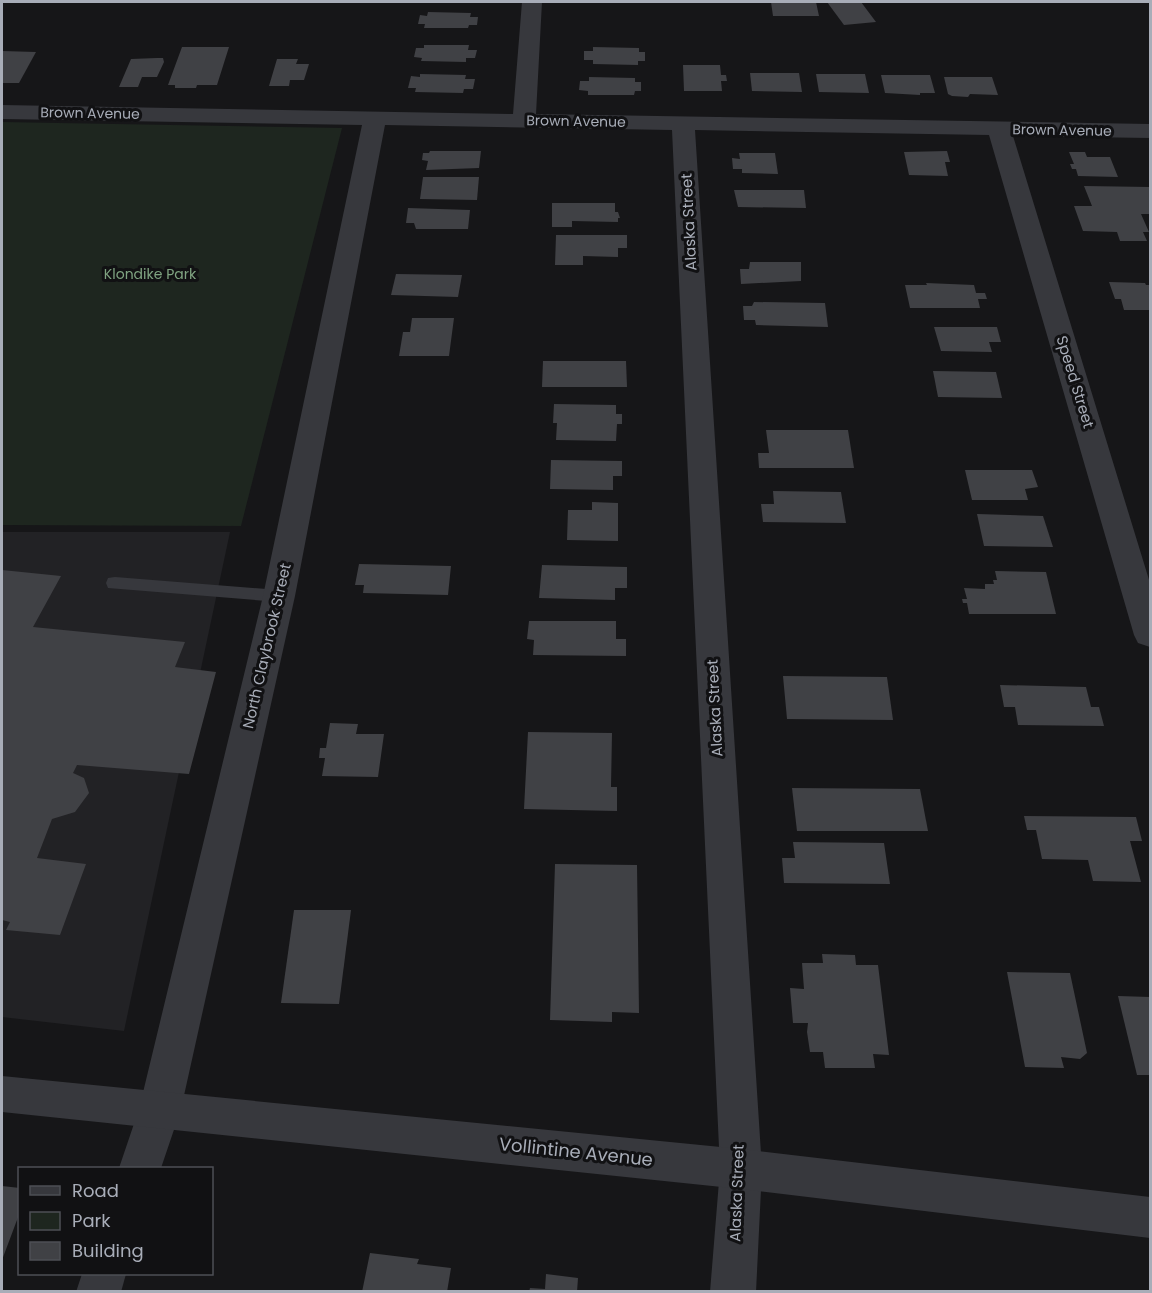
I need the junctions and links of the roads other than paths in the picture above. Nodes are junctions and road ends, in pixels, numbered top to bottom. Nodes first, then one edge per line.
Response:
1 (532, 2) edge
2 (2, 112) edge
3 (375, 118) junction
4 (524, 120) junction
5 (683, 123) junction
6 (999, 129) junction
7 (1150, 131) edge
8 (115, 583) dead end
9 (279, 596) junction
10 (1150, 635) edge
11 (2, 1094) edge
12 (160, 1109) junction
13 (140, 1167) edge
14 (741, 1169) junction
15 (1150, 1218) edge
16 (104, 1275) edge
17 (98, 1292) edge
18 (733, 1292) edge

1 - 4 street
2 - 3 street, Brown Avenue
3 - 4 street, Brown Avenue
3 - 9 street, North Claybrook Street
4 - 5 street, Brown Avenue
5 - 6 street, Brown Avenue
5 - 14 street, Alaska Street
6 - 7 street, Brown Avenue
6 - 10 street, Speed Street
8 - 9 lane
9 - 12 street, North Claybrook Street
11 - 12 street, Vollintine Avenue
12 - 13 street, North Claybrook Street
12 - 14 street, Vollintine Avenue
14 - 15 street, Vollintine Avenue
14 - 18 street, Alaska Street
16 - 17 street

